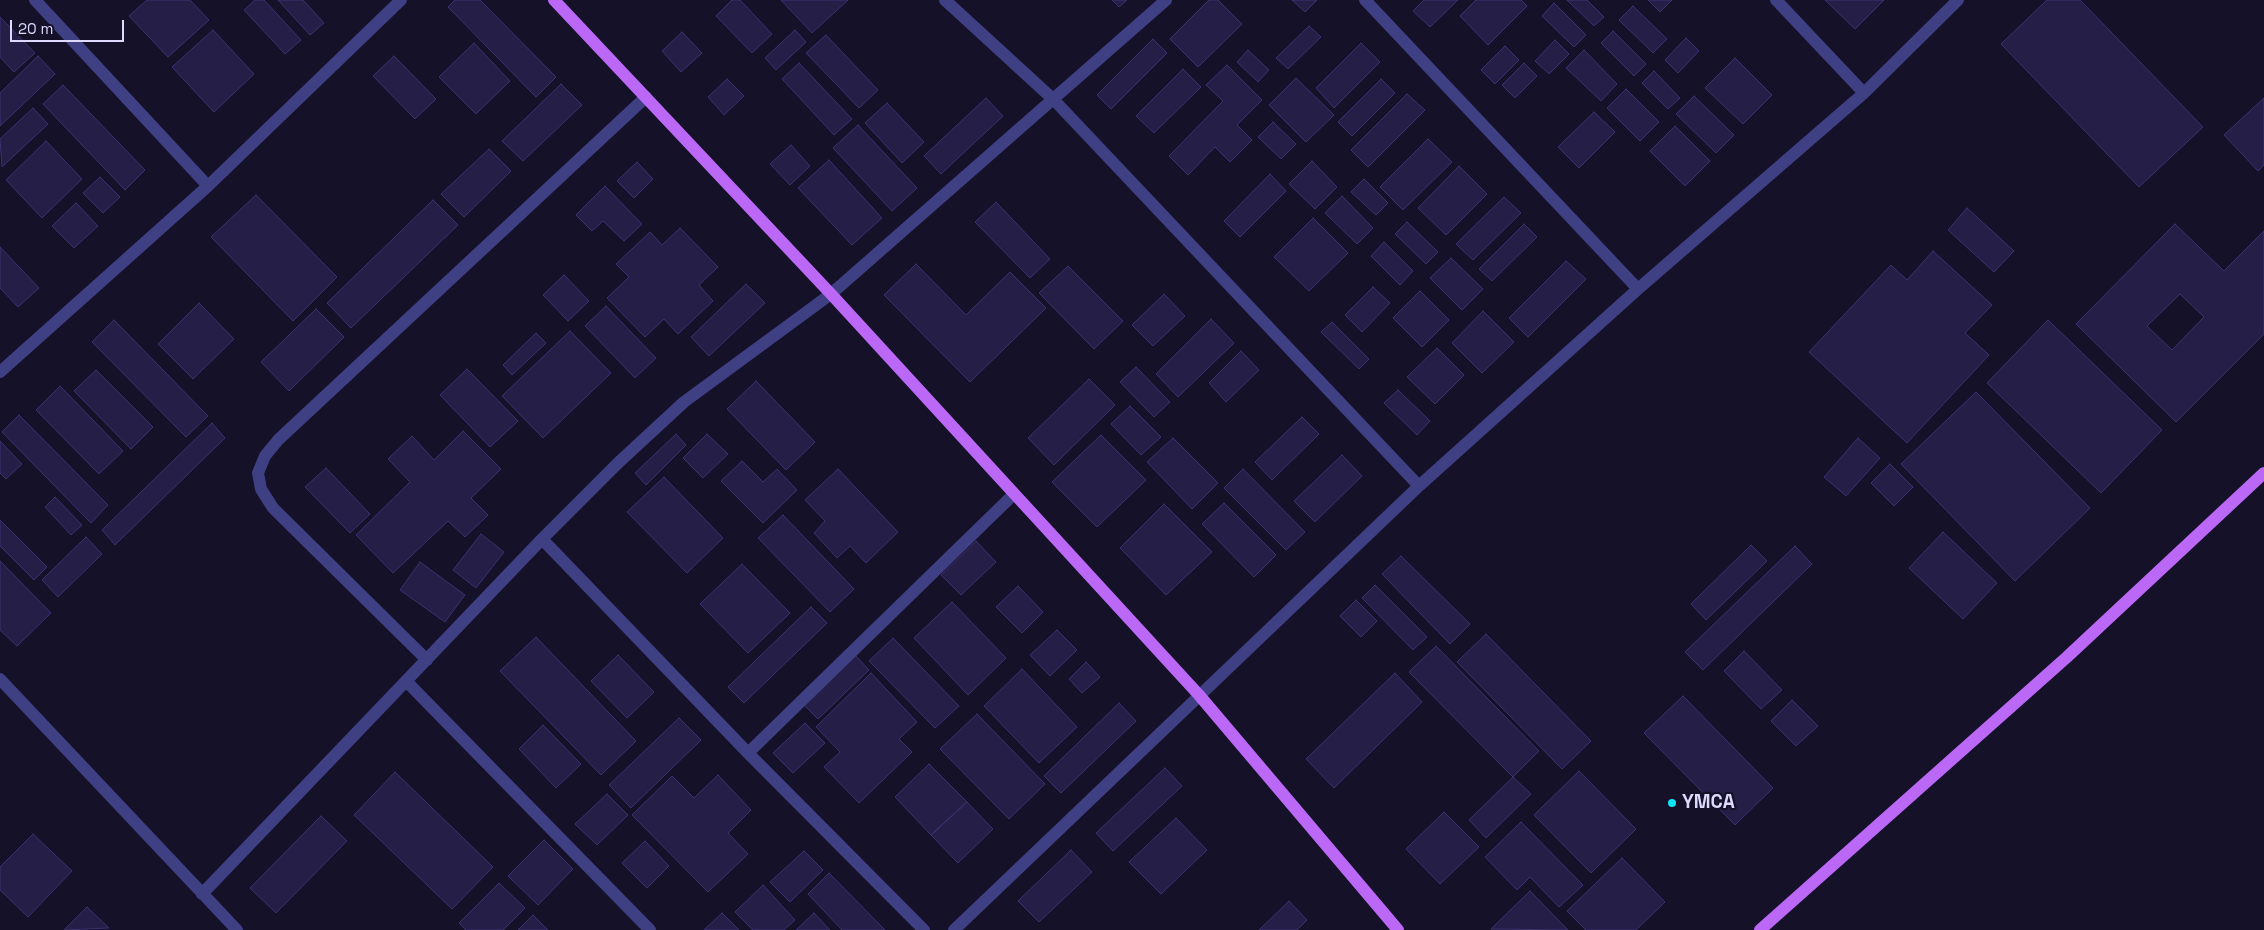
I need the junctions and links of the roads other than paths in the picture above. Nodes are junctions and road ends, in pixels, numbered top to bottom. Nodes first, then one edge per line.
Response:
1 (35, 0) edge
2 (401, 0) edge
3 (554, 0) edge
4 (944, 0) edge
5 (1166, 0) edge
6 (1365, 0) edge
7 (1776, 0) edge
8 (1958, 0) edge
9 (1864, 93) junction
10 (646, 98) junction
11 (1054, 100) junction
12 (208, 186) junction
13 (1638, 289) junction
14 (831, 294) junction
15 (0, 372) edge
16 (2264, 473) edge
17 (1419, 486) junction
18 (1014, 494) junction
19 (542, 539) junction
20 (427, 660) junction
21 (0, 679) edge
22 (407, 682) junction
23 (1199, 694) junction
24 (748, 753) junction
25 (202, 894) junction
26 (237, 930) edge
27 (650, 930) edge
28 (924, 930) edge
29 (954, 930) edge
30 (1398, 930) edge
31 (1760, 930) edge

1 - 12 street
2 - 12 street
3 - 10 main road
4 - 11 street
5 - 11 street
6 - 13 street
7 - 9 street
8 - 9 street
9 - 13 street
10 - 14 main road
10 - 20 street
11 - 14 street
11 - 17 street
12 - 15 street
13 - 17 street
14 - 18 main road
14 - 19 street
16 - 31 main road
17 - 23 street
18 - 23 main road
18 - 24 street
19 - 20 street
19 - 24 street
20 - 22 street
21 - 25 street
22 - 25 street
22 - 27 street
23 - 29 street
23 - 30 main road
24 - 28 street
25 - 26 street

